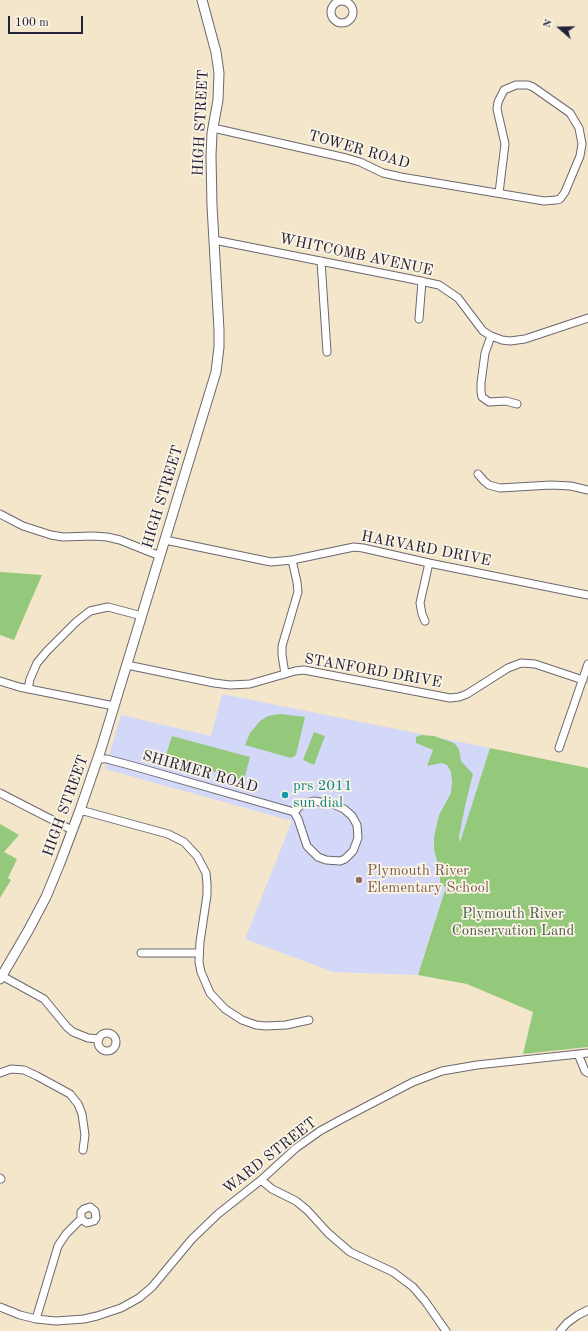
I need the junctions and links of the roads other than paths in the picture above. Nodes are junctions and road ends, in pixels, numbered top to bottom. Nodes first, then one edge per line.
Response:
1 (202, 0) edge
2 (213, 128) junction
3 (499, 193) junction
4 (214, 240) junction
5 (321, 261) junction
6 (422, 281) junction
7 (588, 318) edge
8 (419, 319) dead end
9 (491, 336) junction
10 (326, 352) dead end
11 (517, 404) dead end
12 (478, 474) dead end
13 (588, 490) edge
14 (0, 514) edge
15 (165, 540) junction
16 (160, 556) junction
17 (292, 560) junction
18 (428, 562) junction
19 (588, 595) edge
20 (142, 616) junction
21 (425, 621) dead end
22 (588, 664) edge
23 (127, 665) junction
24 (285, 674) junction
25 (583, 680) junction
26 (0, 681) edge
27 (28, 688) junction
28 (114, 706) junction
29 (559, 748) dead end
30 (98, 759) junction
31 (0, 793) edge
32 (80, 810) junction
33 (294, 812) junction
34 (72, 830) junction
35 (141, 953) dead end
36 (199, 953) junction
37 (1, 978) edge
38 (309, 1020) dead end
39 (99, 1039) dead end
40 (588, 1053) edge
41 (578, 1054) junction
42 (0, 1073) edge
43 (588, 1073) edge
44 (83, 1150) dead end
45 (261, 1180) junction
46 (81, 1219) dead end
47 (0, 1307) edge
48 (588, 1310) edge
49 (36, 1319) junction
50 (446, 1331) edge
51 (560, 1331) edge

1 - 2 main road, HIGH STREET
2 - 3 street, TOWER ROAD
2 - 4 main road, HIGH STREET
3 - 3 street, TOWER ROAD
4 - 5 street, WHITCOMB AVENUE
4 - 15 main road, HIGH STREET
5 - 6 street, WHITCOMB AVENUE
5 - 10 street
6 - 8 street
6 - 9 street, WHITCOMB AVENUE
7 - 9 street, WHITCOMB AVENUE
9 - 11 street
12 - 13 street
14 - 16 street
15 - 16 main road, HIGH STREET
15 - 17 street, HARVARD DRIVE
16 - 20 main road, HIGH STREET
17 - 18 street, HARVARD DRIVE
17 - 24 street
18 - 19 street, HARVARD DRIVE
18 - 21 street
20 - 23 main road, HIGH STREET
20 - 27 street
22 - 25 street
23 - 24 street, STANFORD DRIVE
23 - 28 main road, HIGH STREET
24 - 25 street, STANFORD DRIVE
25 - 29 street
26 - 27 street
27 - 28 street
28 - 30 main road, HIGH STREET
30 - 32 main road, HIGH STREET
30 - 33 street, SHIRMER ROAD
31 - 34 street
32 - 34 main road, HIGH STREET
32 - 36 street
33 - 33 street
34 - 37 main road, HIGH STREET
35 - 36 street
36 - 38 street
37 - 39 street
40 - 41 street, WARD STREET
41 - 43 street
41 - 45 street, WARD STREET
42 - 44 street
45 - 49 street, WARD STREET
45 - 50 street
46 - 49 street
47 - 49 street, WARD STREET
48 - 51 street

